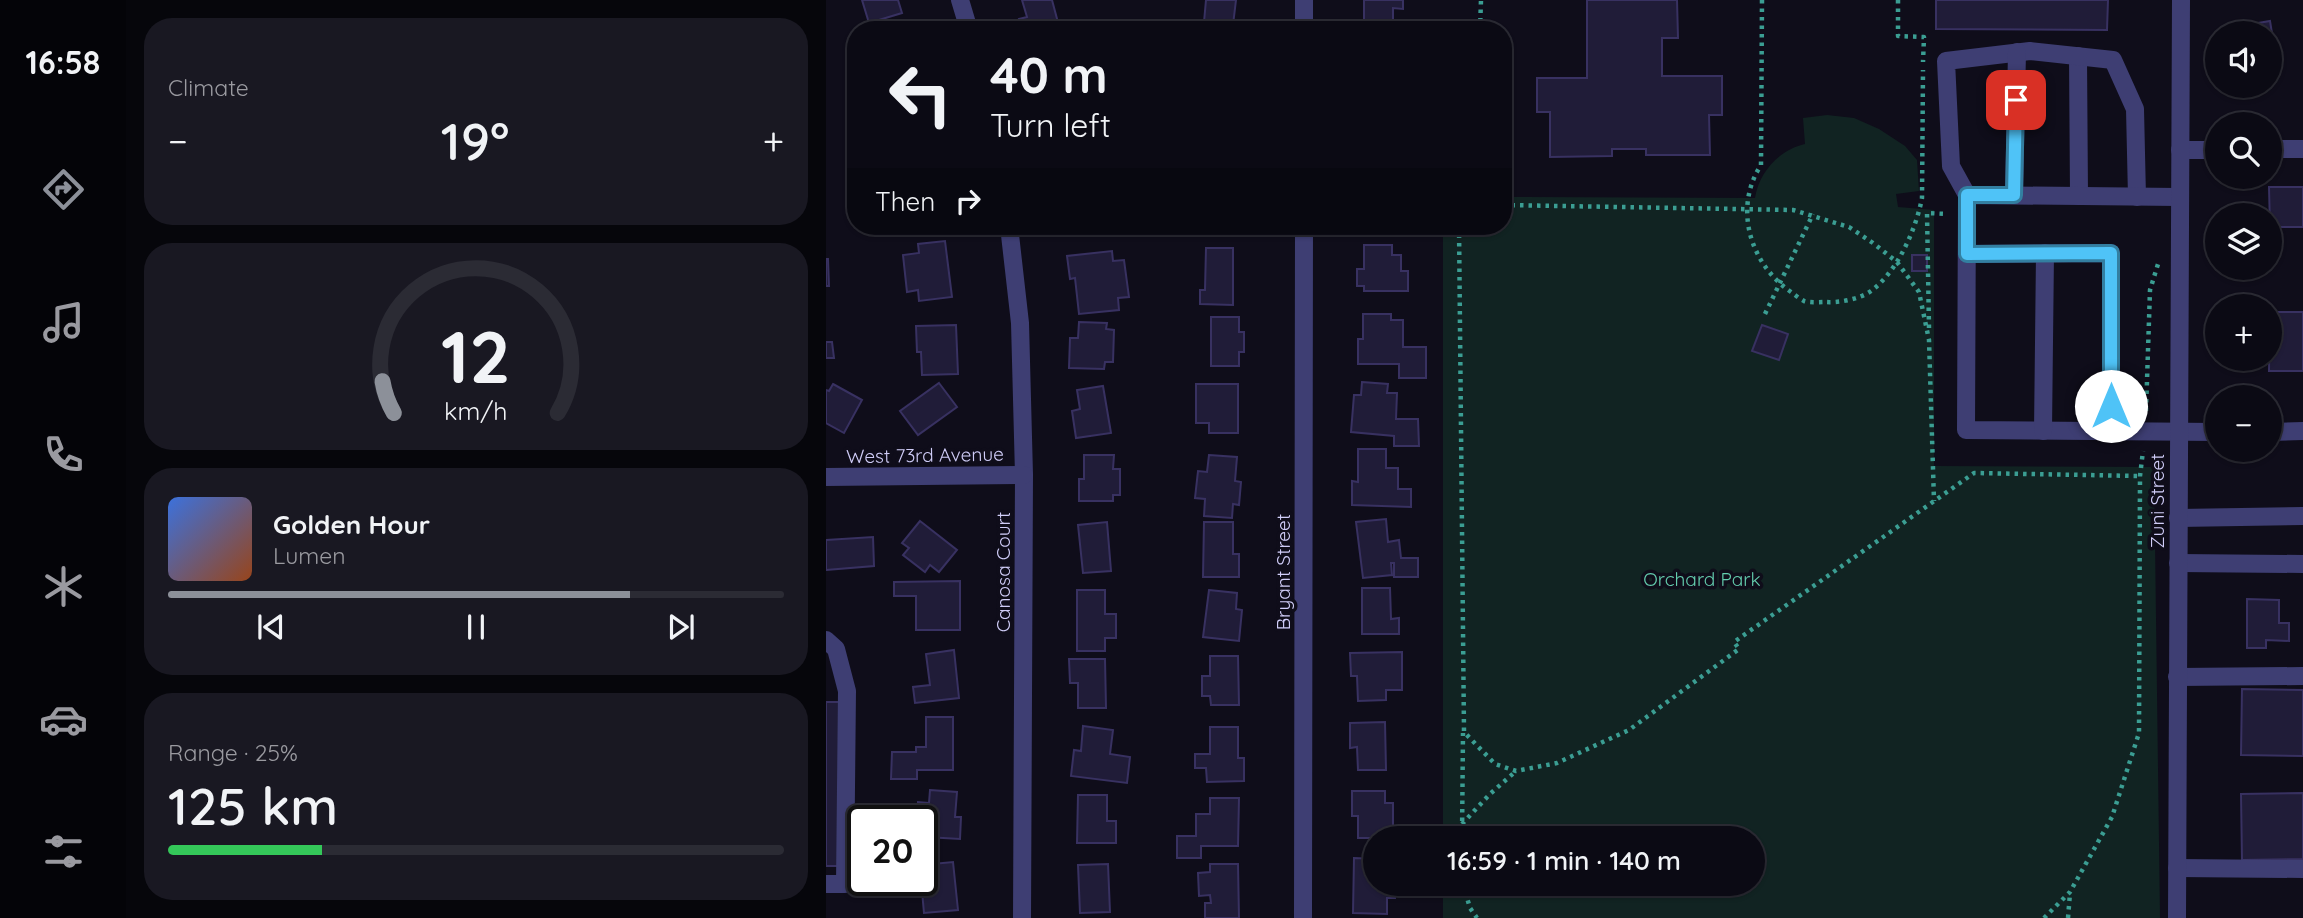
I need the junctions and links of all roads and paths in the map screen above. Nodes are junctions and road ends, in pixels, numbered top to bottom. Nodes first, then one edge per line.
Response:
1 (960, 0) edge
2 (1304, 0) edge
3 (1481, 0) edge
4 (1762, 0) edge
5 (1898, 0) edge
6 (2181, 0) edge
7 (966, 21) edge
8 (1304, 21) edge
9 (1480, 21) edge
10 (2017, 52) junction
11 (2078, 56) junction
12 (2205, 149) edge
13 (2282, 149) edge
14 (2303, 149) edge
15 (2180, 150) junction
16 (2014, 195) junction
17 (2079, 196) junction
18 (2137, 197) junction
19 (2179, 197) junction
20 (1967, 203) junction
21 (1512, 205) edge
22 (1748, 208) junction
23 (1813, 214) junction
24 (1010, 235) edge
25 (1304, 235) edge
26 (1459, 235) edge
27 (2045, 253) junction
28 (1967, 254) junction
29 (2160, 258) dead end
30 (1897, 262) junction
31 (1780, 284) junction
32 (1765, 314) dead end
33 (1929, 340) junction
34 (2043, 431) junction
35 (2111, 432) junction
36 (2178, 432) junction
37 (2205, 432) edge
38 (2282, 432) edge
39 (2303, 432) edge
40 (2145, 433) junction
41 (1024, 475) junction
42 (2140, 476) junction
43 (826, 477) edge
44 (1934, 502) junction
45 (2303, 516) edge
46 (2178, 518) junction
47 (2178, 563) junction
48 (2303, 564) edge
49 (826, 640) edge
50 (2303, 676) edge
51 (2178, 677) junction
52 (1464, 732) junction
53 (1516, 771) junction
54 (1462, 824) joint
55 (2177, 868) junction
56 (2303, 869) edge
57 (826, 884) edge
58 (2070, 892) junction
59 (1466, 896) edge
60 (1022, 918) edge
61 (1303, 918) edge
62 (1477, 918) edge
63 (2044, 918) edge
64 (2068, 918) edge
65 (2176, 918) edge

1 - 7 street
2 - 8 street
3 - 9 path
4 - 22 path
5 - 30 path
6 - 15 street, Zuni Street
10 - 11 street
10 - 16 street
10 - 20 street
11 - 17 street
11 - 18 street
12 - 15 street
13 - 14 street
15 - 19 street, Zuni Street
16 - 17 street
16 - 20 street
17 - 18 street
18 - 19 street
19 - 36 street, Zuni Street
20 - 28 street
20 - 33 path
21 - 22 path
22 - 23 path
22 - 31 path
23 - 30 path
23 - 31 path
24 - 41 street, Canosa Court
25 - 61 street, Bryant Street
26 - 52 path
27 - 28 street
27 - 34 street
27 - 35 street
28 - 34 street
29 - 40 path
30 - 31 path
30 - 33 path
31 - 32 path
33 - 44 path
34 - 35 street
35 - 40 street
36 - 37 street
36 - 40 street
36 - 46 street, Zuni Street
38 - 39 street
40 - 42 path
41 - 43 street, West 73rd Avenue
41 - 60 street, Canosa Court
42 - 44 path
42 - 58 path
44 - 53 path
45 - 46 street
46 - 47 street, Zuni Street
47 - 48 street
47 - 51 street, Zuni Street
49 - 57 street
50 - 51 street
51 - 55 street, Zuni Street
52 - 53 path
52 - 54 path
53 - 54 path
55 - 56 street
55 - 65 street, Zuni Street
58 - 63 path
58 - 64 path
59 - 62 path

